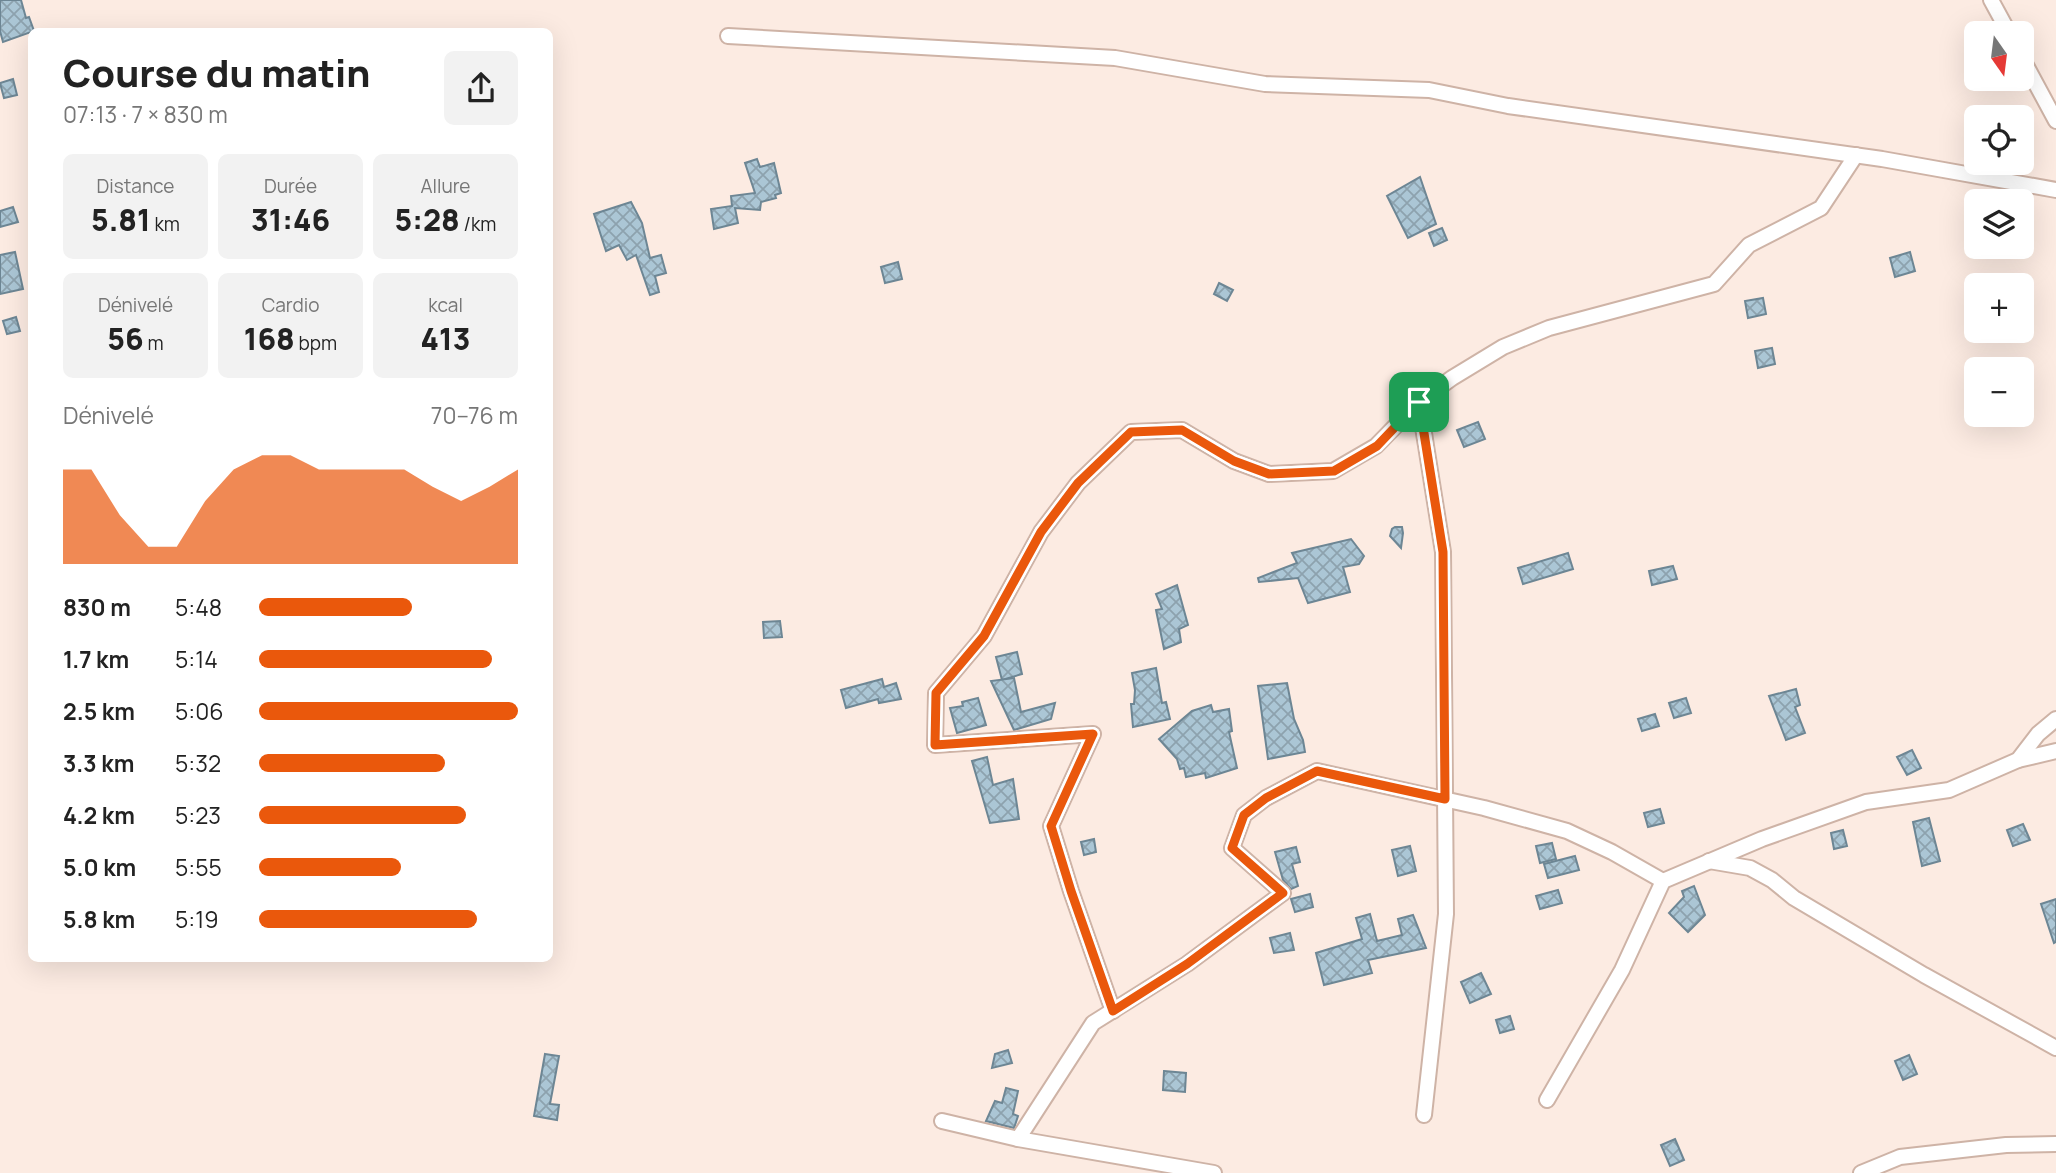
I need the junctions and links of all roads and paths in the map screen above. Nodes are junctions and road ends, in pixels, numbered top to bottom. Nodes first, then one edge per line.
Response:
1 (1991, 0) edge
2 (2002, 21) edge
3 (728, 36) dead end
4 (2034, 80) edge
5 (2056, 121) edge
6 (1856, 155) junction
7 (2056, 190) edge
8 (1419, 402) junction
9 (2056, 719) edge
10 (2056, 751) edge
11 (2018, 760) junction
12 (1445, 799) junction
13 (1709, 861) junction
14 (1663, 881) junction
15 (1113, 1011) junction
16 (2056, 1048) edge
17 (1547, 1100) dead end
18 (1423, 1115) dead end
19 (942, 1121) dead end
20 (1018, 1139) junction
21 (2056, 1144) edge
22 (1214, 1173) edge
23 (1861, 1173) edge

1 - 2 street
3 - 6 street
4 - 5 street
6 - 7 street
6 - 8 street
8 - 12 street
8 - 15 street
9 - 11 street
10 - 11 street
11 - 13 street
12 - 14 street
12 - 15 street
12 - 18 street
13 - 14 street
13 - 16 street
14 - 17 street
15 - 20 street
19 - 20 street
20 - 22 street
21 - 23 street

